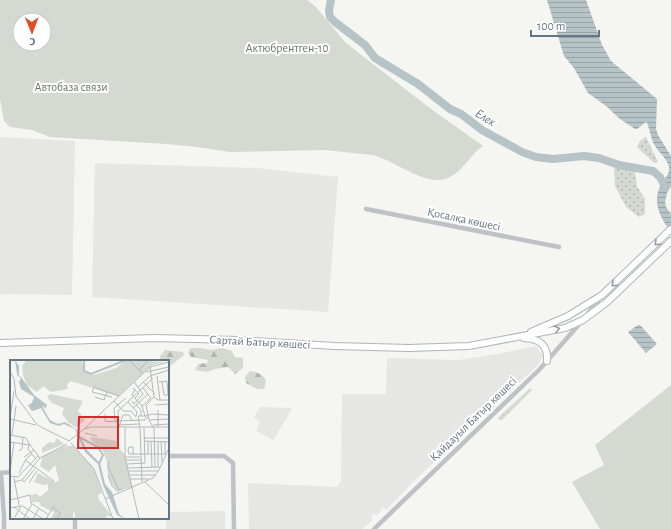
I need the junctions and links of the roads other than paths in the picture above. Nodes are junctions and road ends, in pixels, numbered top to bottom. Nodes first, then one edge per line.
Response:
1 (366, 208) dead end
2 (671, 229) edge
3 (671, 241) edge
4 (559, 247) dead end
5 (602, 295) junction
6 (583, 320) junction
7 (518, 337) junction
8 (0, 343) edge
9 (547, 361) junction
10 (169, 456) edge
11 (10, 472) edge
12 (0, 473) edge
13 (74, 519) edge
14 (4, 529) edge
15 (75, 529) edge
16 (234, 529) edge
17 (374, 529) edge

1 - 4 street, Қосалқа көшесі
2 -> 5 highway
3 - 6 highway
5 - 6 street, Қайдауыл Батыр көшесі
5 - 7 highway
7 -> 6 highway
6 - 9 street, Қайдауыл Батыр көшесі
7 - 8 highway, Сартай Батыр көшесі
7 - 9 highway
9 - 17 street, Қайдауыл Батыр көшесі
10 - 16 street
11 - 12 street
12 - 14 street
13 - 15 street

